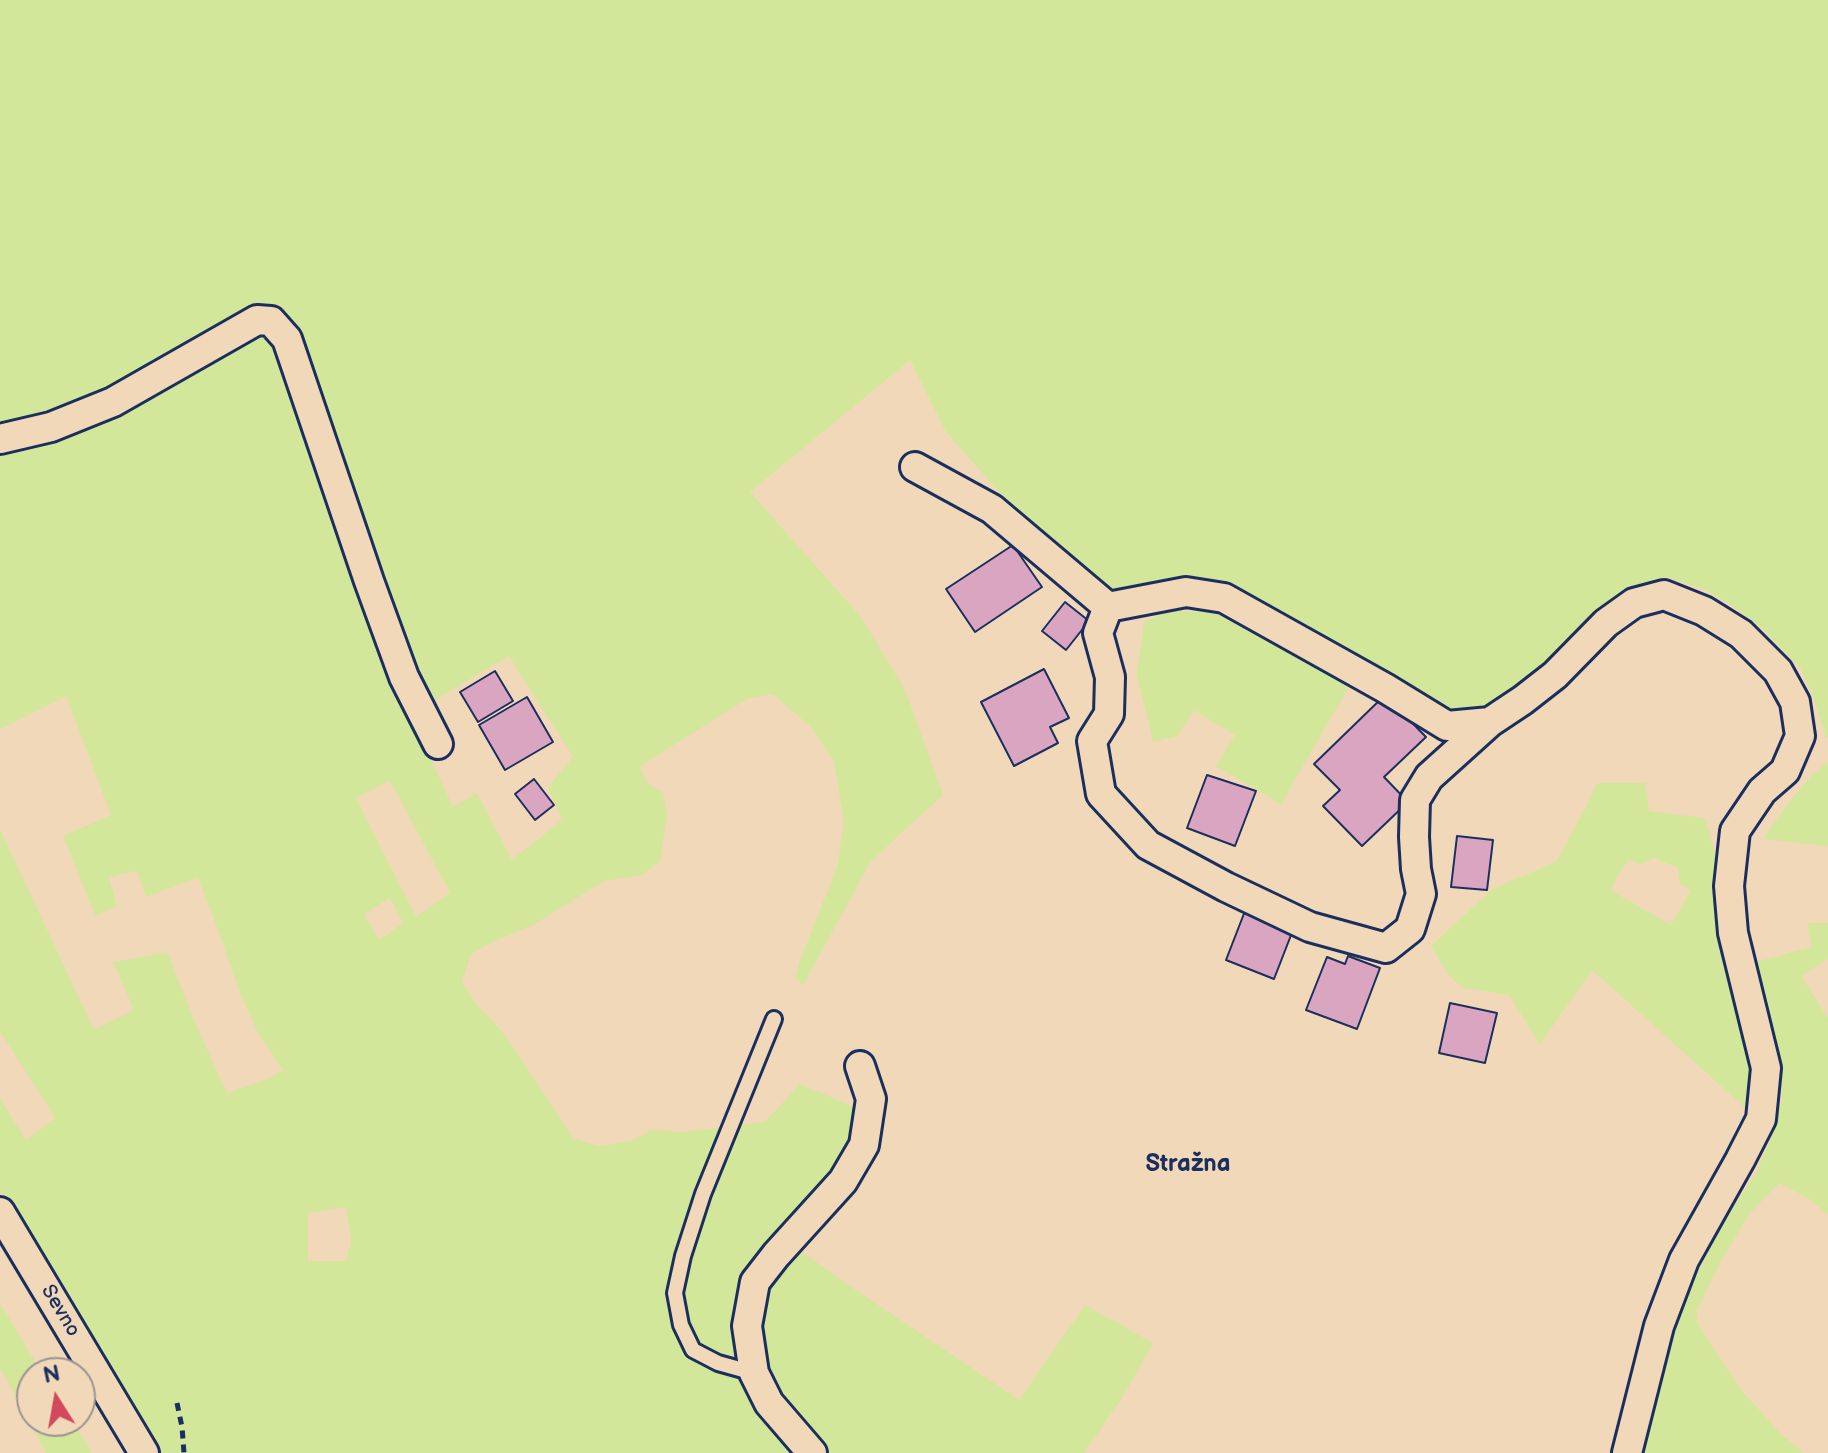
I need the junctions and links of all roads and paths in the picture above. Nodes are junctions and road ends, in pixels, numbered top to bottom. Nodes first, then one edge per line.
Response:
1 (0, 439) edge
2 (915, 467) dead end
3 (1108, 607) junction
4 (1490, 722) junction
5 (438, 744) dead end
6 (774, 1019) dead end
7 (860, 1066) dead end
8 (0, 1212) edge
9 (754, 1373) junction
10 (177, 1403) dead end
11 (144, 1453) edge
12 (184, 1453) edge
13 (812, 1453) edge
14 (1627, 1453) edge

1 - 5 street
2 - 3 street
3 - 4 street
3 - 4 street
4 - 14 street
6 - 9 lane
7 - 9 street
8 - 11 street, Sevno
9 - 13 street
10 - 12 path

